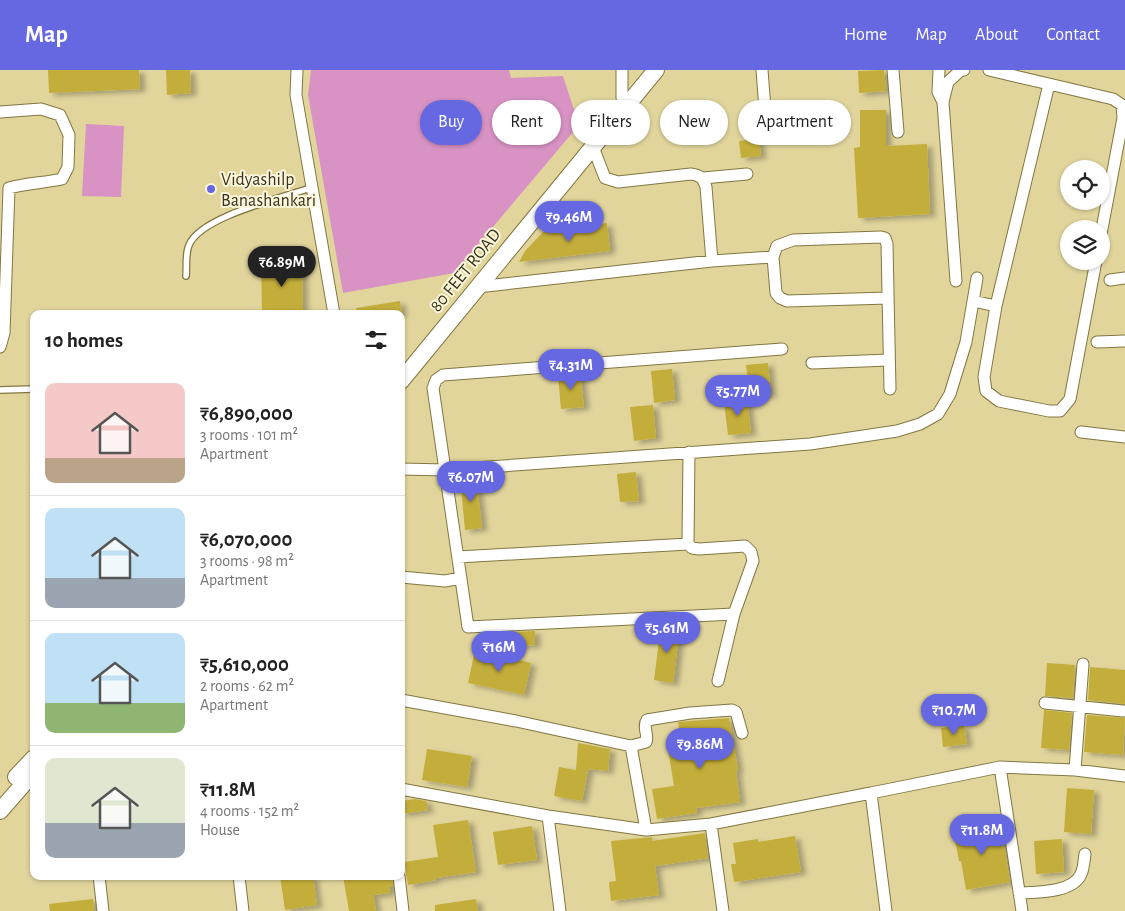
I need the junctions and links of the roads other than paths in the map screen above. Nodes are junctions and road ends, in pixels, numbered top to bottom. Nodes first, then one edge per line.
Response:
1 (297, 70) edge
2 (622, 70) edge
3 (645, 70) edge
4 (656, 70) edge
5 (762, 70) edge
6 (893, 70) edge
7 (940, 70) edge
8 (964, 70) edge
9 (989, 70) edge
10 (1049, 84) junction
11 (622, 98) junction
12 (764, 100) edge
13 (943, 102) junction
14 (0, 112) edge
15 (898, 132) dead end
16 (593, 147) junction
17 (747, 174) dead end
18 (703, 178) junction
19 (312, 187) junction
20 (1104, 220) edge
21 (773, 257) junction
22 (712, 261) junction
23 (1094, 270) edge
24 (186, 276) dead end
25 (977, 278) dead end
26 (1125, 278) edge
27 (1110, 280) dead end
28 (956, 281) dead end
29 (477, 287) junction
30 (888, 298) junction
31 (973, 301) junction
32 (996, 306) junction
33 (333, 310) edge
34 (1125, 341) edge
35 (1097, 342) dead end
36 (0, 347) edge
37 (782, 350) dead end
38 (889, 360) junction
39 (405, 362) edge
40 (812, 363) dead end
41 (405, 376) edge
42 (30, 389) edge
43 (890, 389) dead end
44 (0, 390) edge
45 (1081, 432) dead end
46 (1125, 437) edge
47 (689, 452) junction
48 (405, 469) edge
49 (446, 470) junction
50 (688, 544) junction
51 (458, 557) junction
52 (405, 577) edge
53 (461, 578) junction
54 (734, 614) junction
55 (1082, 664) dead end
56 (718, 681) dead end
57 (405, 701) edge
58 (1045, 703) dead end
59 (1079, 707) junction
60 (1123, 711) dead end
61 (742, 733) dead end
62 (631, 746) junction
63 (30, 762) edge
64 (1000, 767) junction
65 (1075, 770) junction
66 (1125, 776) edge
67 (30, 777) edge
68 (405, 789) edge
69 (871, 793) junction
70 (0, 796) edge
71 (0, 811) edge
72 (548, 816) junction
73 (711, 824) junction
74 (646, 830) junction
75 (1085, 854) dead end
76 (99, 880) edge
77 (239, 880) edge
78 (399, 880) edge
79 (1019, 893) junction
80 (103, 911) edge
81 (243, 911) edge
82 (403, 911) edge
83 (560, 911) edge
84 (723, 911) edge
85 (886, 911) edge
86 (1022, 911) edge

1 - 19 street
2 - 11 street
3 - 11 main road, 80 FEET ROAD
4 - 16 main road, 80 FEET ROAD
5 - 12 street
6 - 15 street
7 - 13 street
8 - 13 street
9 - 10 street
10 - 20 street
10 - 32 street
11 - 39 main road, 80 FEET ROAD
13 - 28 street
14 - 36 street
16 - 18 street
16 - 29 main road, 80 FEET ROAD
17 - 18 street
18 - 22 street
19 - 24 lane
19 - 33 street
21 - 22 street
21 - 30 street
21 - 30 street
22 - 29 street
23 - 32 street
25 - 31 street
26 - 27 street
29 - 41 main road, 80 FEET ROAD
30 - 38 street
31 - 32 street
31 - 47 street
34 - 35 street
37 - 49 street
38 - 40 street
38 - 43 street
42 - 44 lane
45 - 46 street
47 - 49 street
47 - 50 street
48 - 49 street
49 - 51 street
50 - 51 street
50 - 54 street
51 - 53 street
52 - 53 street
53 - 54 street
54 - 56 street
55 - 59 street
57 - 62 street
58 - 59 street
59 - 60 street
59 - 65 street
61 - 62 street
62 - 74 street
63 - 70 main road
64 - 65 street
64 - 69 street
64 - 79 street
65 - 66 street
67 - 71 main road
68 - 72 street
69 - 73 street
69 - 85 street
72 - 74 street
72 - 83 street
73 - 74 street
73 - 84 street
75 - 79 street
76 - 80 street
77 - 81 street
78 - 82 street
79 - 86 street

